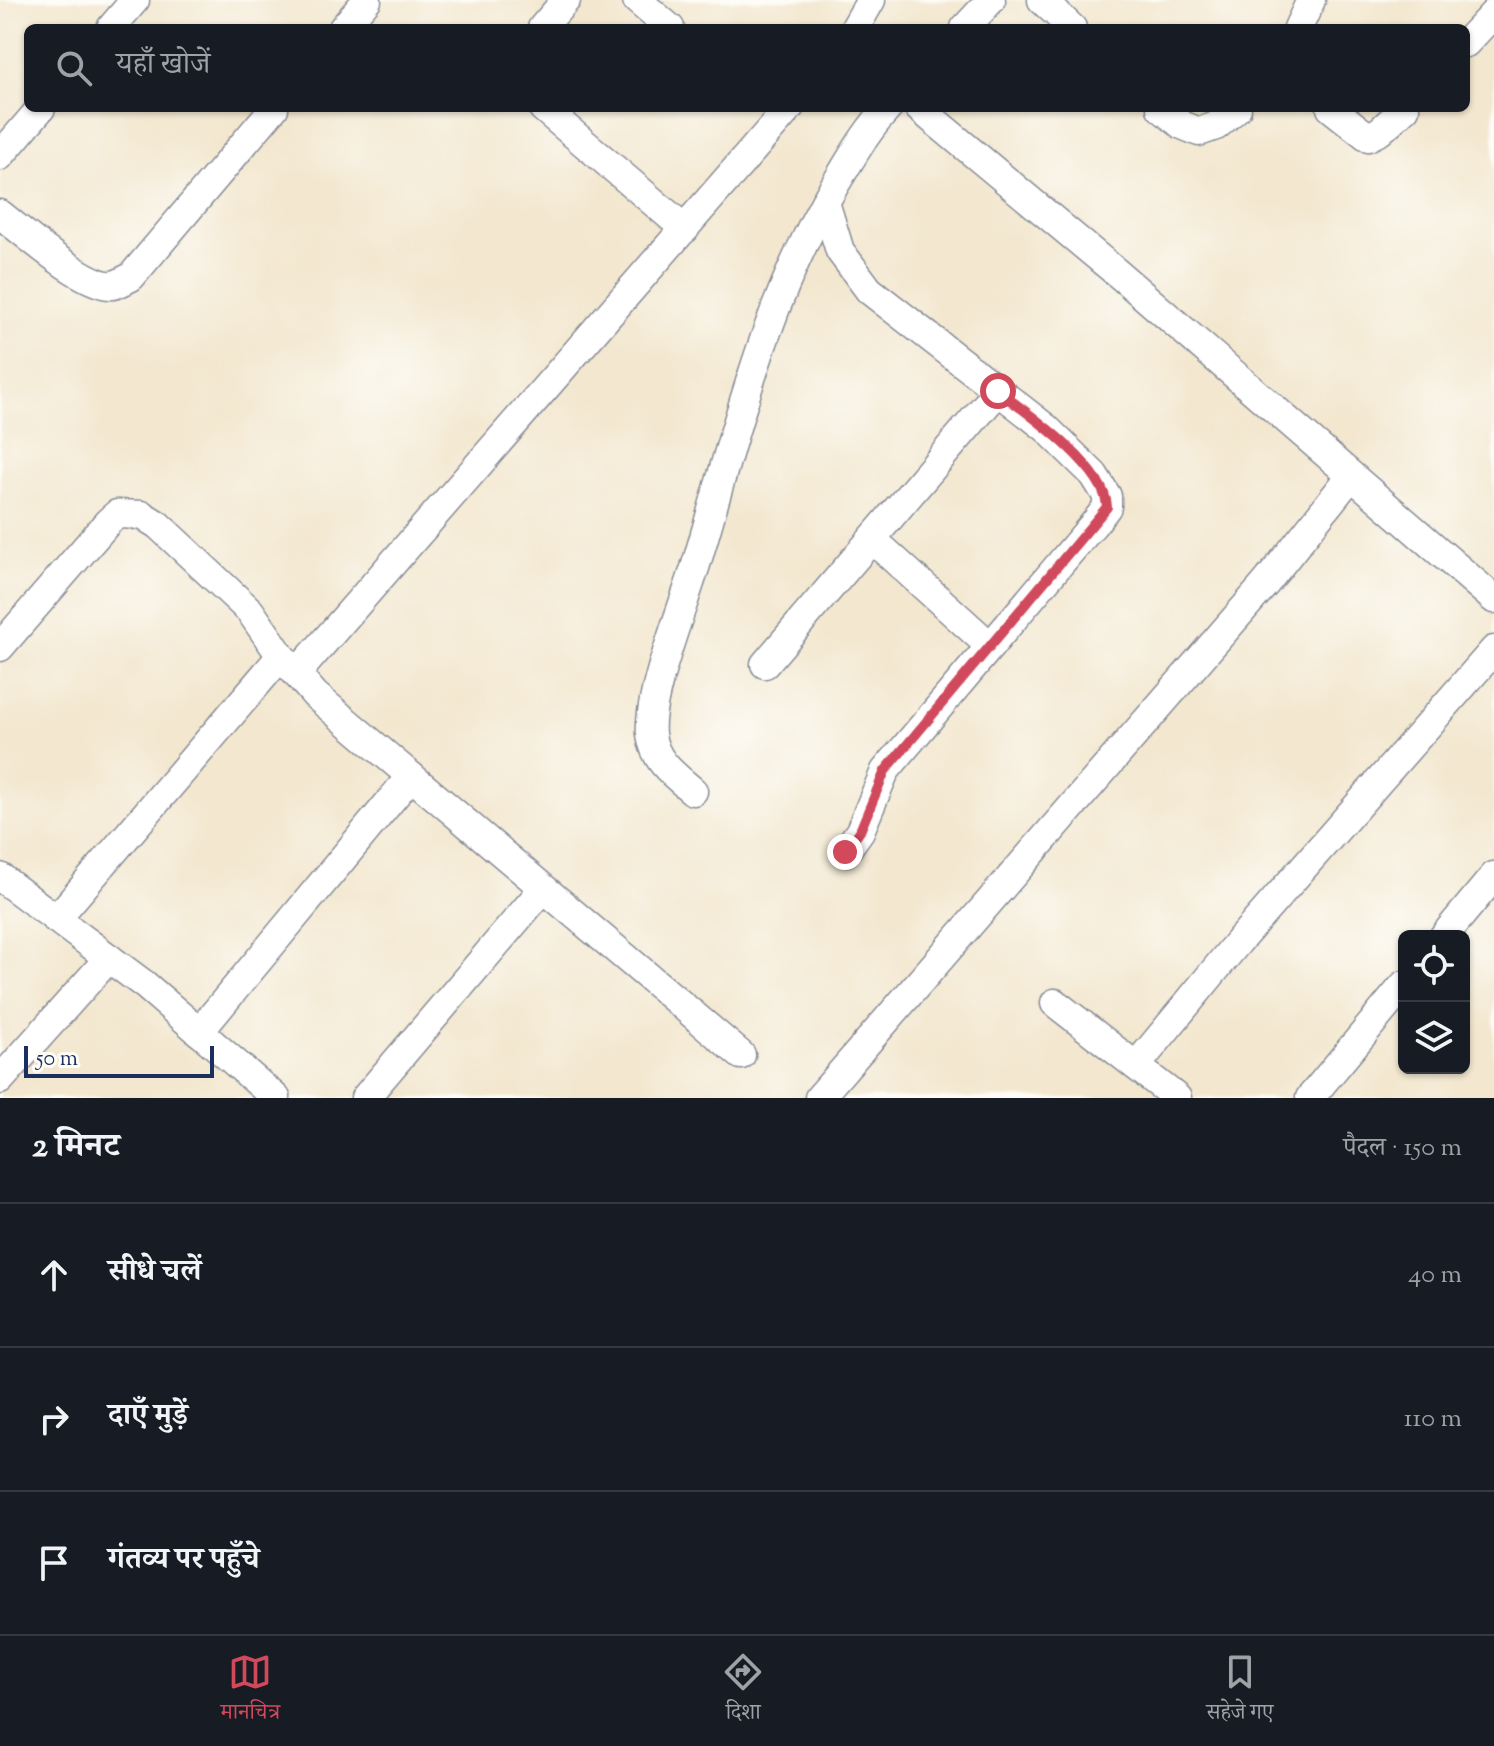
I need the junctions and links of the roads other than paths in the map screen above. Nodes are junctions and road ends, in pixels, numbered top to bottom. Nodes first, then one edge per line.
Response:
1 (135, 0) edge
2 (367, 0) edge
3 (566, 0) edge
4 (637, 0) edge
5 (991, 0) edge
6 (1042, 0) edge
7 (1311, 0) edge
8 (1494, 13) edge
9 (114, 24) edge
10 (346, 24) edge
11 (545, 24) edge
12 (665, 24) edge
13 (969, 24) edge
14 (1068, 24) edge
15 (1300, 24) edge
16 (1470, 39) edge
17 (38, 112) edge
18 (271, 112) edge
19 (548, 112) edge
20 (778, 112) edge
21 (924, 112) edge
22 (1166, 112) edge
23 (1232, 112) edge
24 (1336, 112) edge
25 (1401, 112) edge
26 (874, 113) edge
27 (0, 156) edge
28 (825, 202) junction
29 (0, 214) edge
30 (685, 229) junction
31 (998, 391) junction
32 (1351, 476) junction
33 (873, 540) junction
34 (1494, 599) edge
35 (990, 646) junction
36 (0, 647) edge
37 (1494, 650) edge
38 (765, 664) dead end
39 (289, 665) junction
40 (411, 776) junction
41 (693, 791) dead end
42 (845, 852) dead end
43 (1494, 876) edge
44 (0, 877) edge
45 (543, 889) junction
46 (56, 919) junction
47 (1449, 930) edge
48 (109, 958) junction
49 (1398, 992) edge
50 (1055, 1003) dead end
51 (199, 1032) junction
52 (741, 1055) dead end
53 (1136, 1066) junction
54 (0, 1080) edge
55 (276, 1098) edge
56 (365, 1098) edge
57 (819, 1098) edge
58 (1177, 1098) edge
59 (1310, 1098) edge

1 - 9 street
2 - 10 street
3 - 11 street
4 - 12 street
5 - 13 street
6 - 14 street
7 - 15 street
8 - 16 street
17 - 27 street
18 - 29 street
19 - 30 street
20 - 30 street
21 - 32 street
22 - 23 street
24 - 25 street
26 - 28 street
28 - 31 street
28 - 41 street
30 - 39 street
31 - 33 street
31 - 35 street
32 - 34 street
32 - 57 street
33 - 35 street
33 - 38 street
35 - 42 street
36 - 39 street
37 - 53 street
39 - 40 street
39 - 46 street
40 - 45 street
40 - 51 street
43 - 47 street
44 - 46 street
45 - 52 street
45 - 56 street
46 - 48 street
48 - 51 street
48 - 54 street
49 - 59 street
50 - 53 street
51 - 55 street
53 - 58 street

